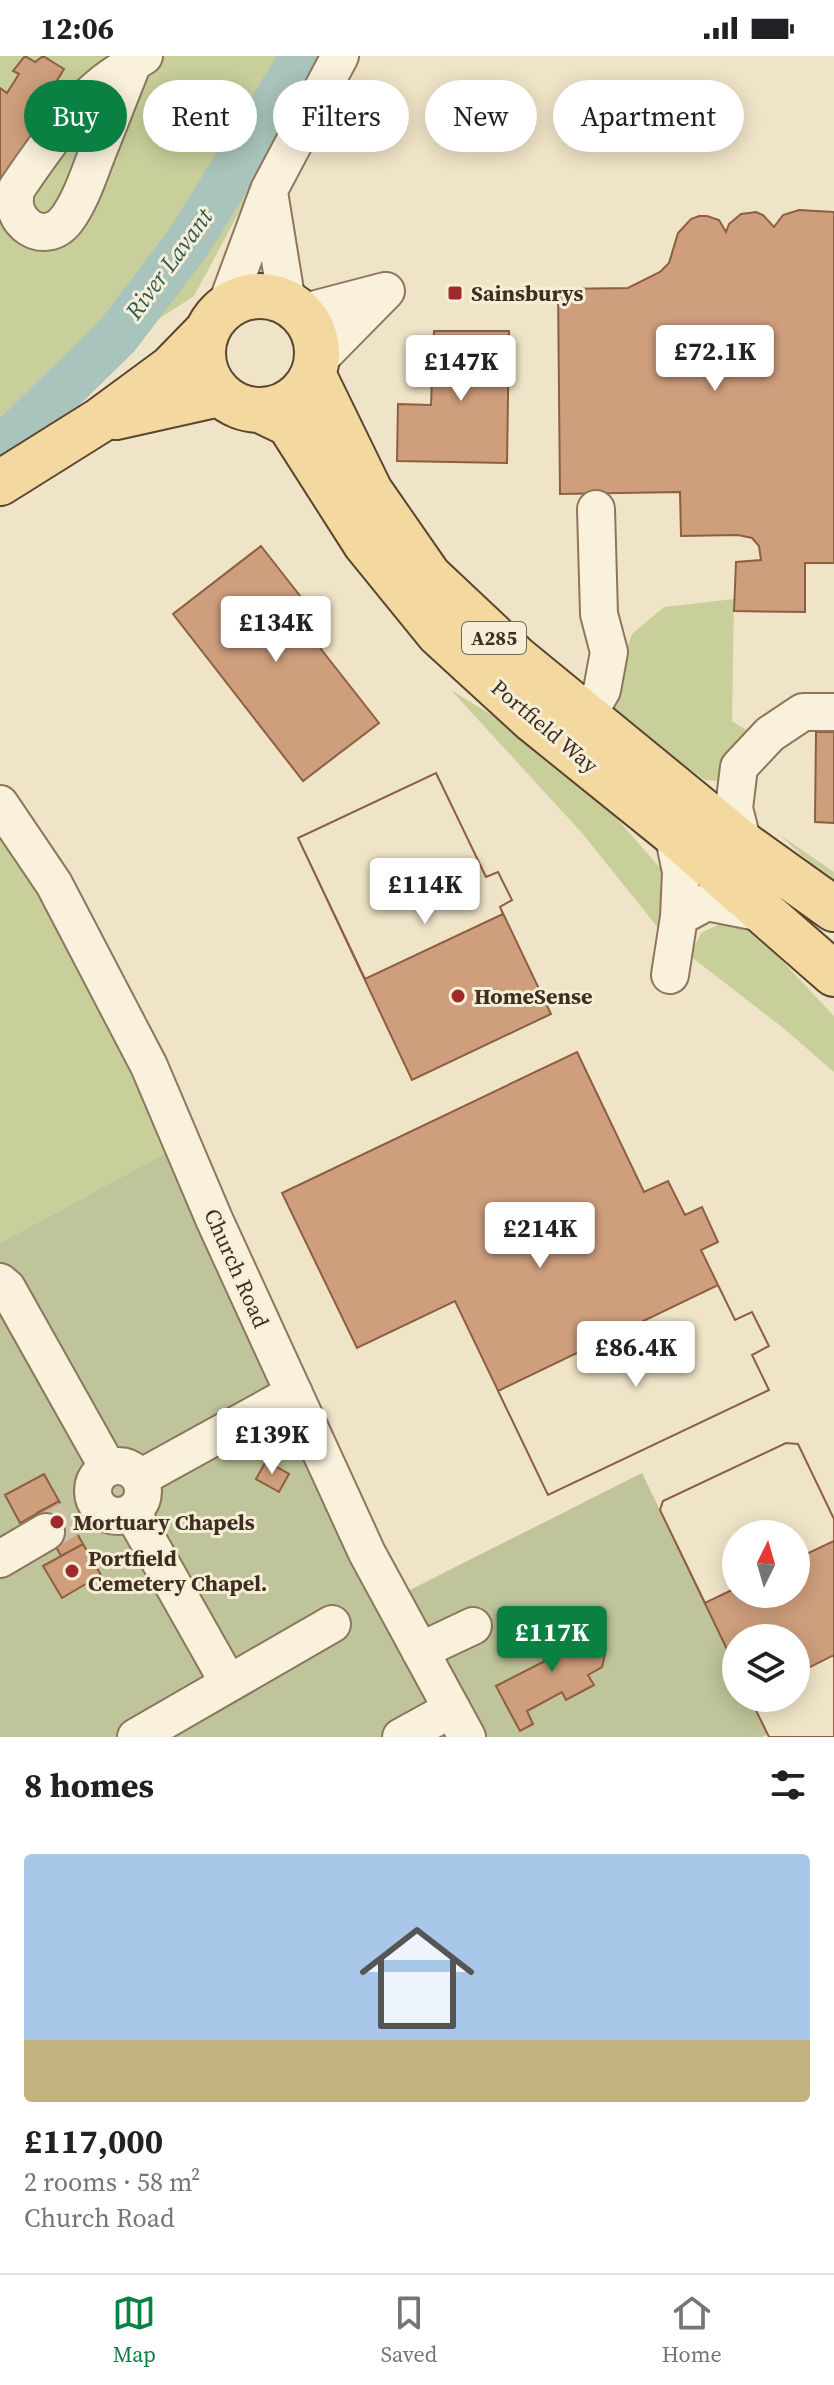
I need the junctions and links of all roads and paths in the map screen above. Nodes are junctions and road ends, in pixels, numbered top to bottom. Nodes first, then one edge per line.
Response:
1 (334, 58) edge
2 (269, 190) junction
3 (294, 308) junction
4 (216, 319) junction
5 (315, 368) junction
6 (219, 394) junction
7 (262, 411) junction
8 (99, 421) junction
9 (0, 483) edge
10 (596, 509) dead end
11 (834, 712) edge
12 (587, 716) junction
13 (0, 804) edge
14 (673, 833) junction
15 (743, 844) junction
16 (834, 909) edge
17 (763, 913) junction
18 (679, 917) junction
19 (834, 974) edge
20 (670, 975) dead end
21 (0, 1282) edge
22 (294, 1393) junction
23 (127, 1486) junction
24 (0, 1559) edge
25 (332, 1624) dead end
26 (473, 1626) dead end
27 (420, 1651) junction
28 (228, 1682) junction
29 (459, 1723) edge
30 (136, 1737) edge
31 (401, 1737) edge

1 - 2 street
2 - 3 street
2 - 4 street
3 - 4 main road
3 - 5 main road
3 - 5 street
4 - 6 main road
4 - 8 main road
5 - 7 main road
5 - 12 main road, Portfield Way / A285
6 - 7 main road
6 - 8 main road
7 - 14 main road, Portfield Way / A285
8 - 9 main road
10 - 12 street
11 - 15 street
12 - 15 main road, Portfield Way / A285
13 - 22 street, Church Road
14 - 17 main road, Portfield Way / A285
14 - 18 street
15 - 16 main road, Portfield Way / A285
17 - 18 street
17 - 19 main road, Portfield Way / A285
18 - 20 street
21 - 23 street
22 - 23 street
22 - 27 street, Church Road
23 - 24 street
23 - 28 street
25 - 28 street
26 - 27 street
27 - 29 street, Church Road
28 - 30 street
29 - 31 street

